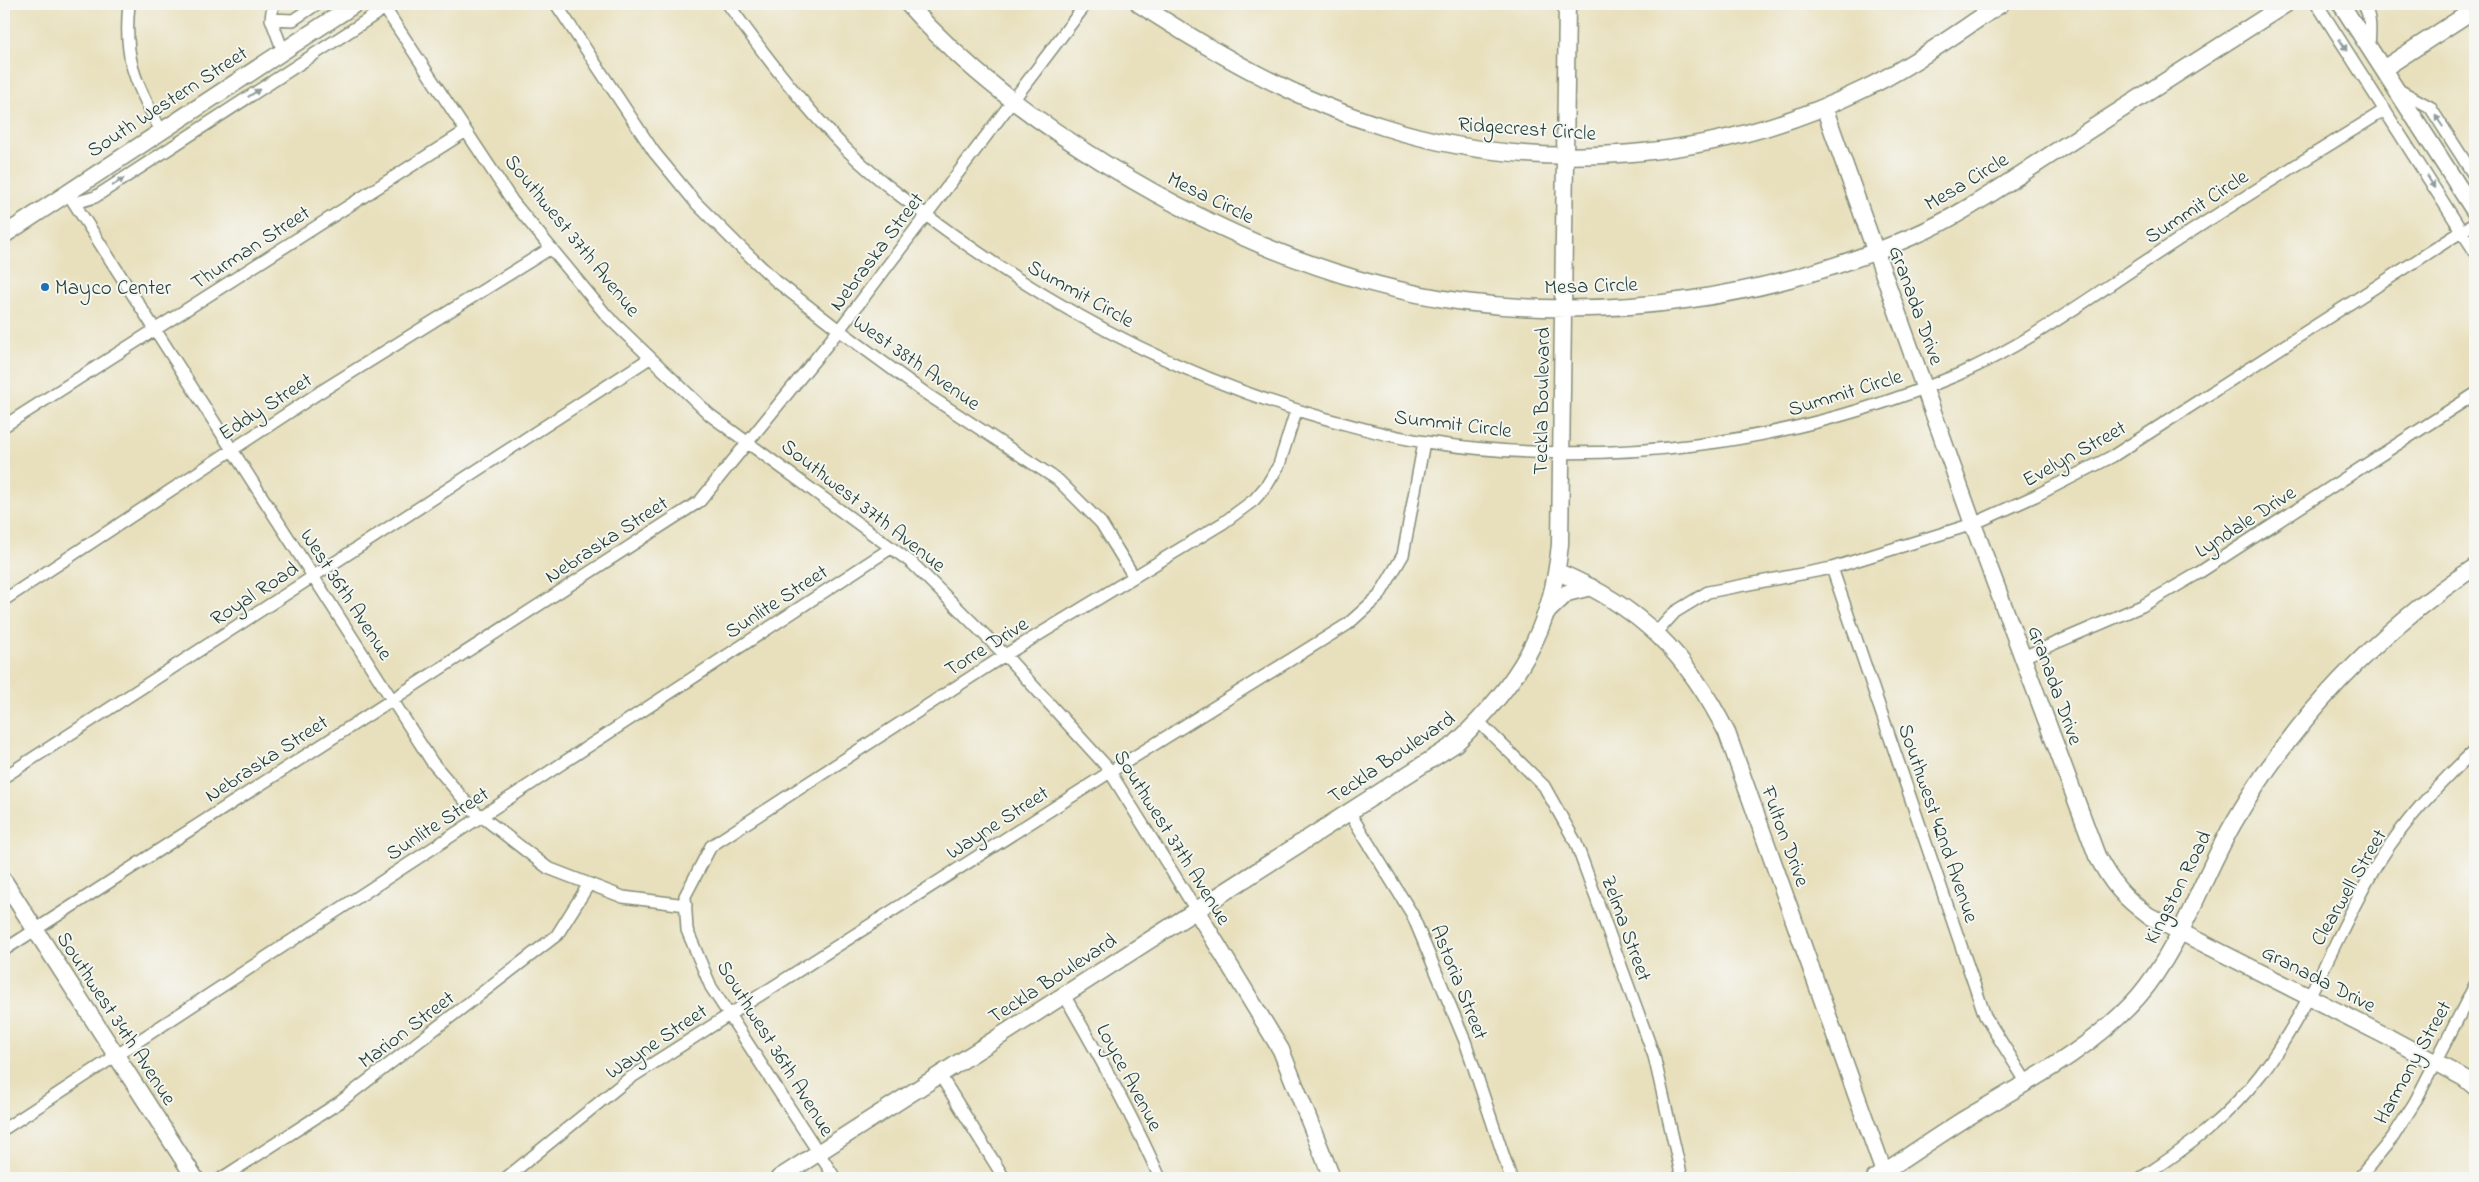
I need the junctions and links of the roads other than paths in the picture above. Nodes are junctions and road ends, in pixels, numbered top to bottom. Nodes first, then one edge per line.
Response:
1 (129, 4) edge
2 (273, 4) edge
3 (317, 4) edge
4 (355, 4) edge
5 (556, 4) edge
6 (728, 4) edge
7 (908, 4) edge
8 (1086, 4) edge
9 (1139, 4) edge
10 (1567, 4) edge
11 (2001, 4) edge
12 (2286, 4) edge
13 (2317, 4) edge
14 (2341, 4) edge
15 (2363, 4) edge
16 (386, 5) edge
17 (2475, 9) edge
18 (271, 19) junction
19 (2369, 47) junction
20 (283, 51) junction
21 (2383, 69) junction
22 (2396, 88) junction
23 (1013, 100) junction
24 (1824, 107) junction
25 (2385, 110) junction
26 (161, 131) junction
27 (466, 131) junction
28 (1564, 155) junction
29 (2475, 179) edge
30 (2461, 190) junction
31 (71, 197) junction
32 (2475, 212) edge
33 (926, 216) junction
34 (2475, 222) edge
35 (2462, 231) junction
36 (4, 235) edge
37 (551, 248) junction
38 (1875, 251) junction
39 (2475, 252) edge
40 (1563, 308) junction
41 (156, 329) junction
42 (839, 330) junction
43 (650, 358) junction
44 (1925, 387) junction
45 (2475, 394) edge
46 (1296, 410) junction
47 (4, 426) edge
48 (1424, 442) junction
49 (747, 443) junction
50 (232, 450) junction
51 (1561, 452) junction
52 (1973, 524) junction
53 (891, 548) junction
54 (2475, 567) edge
55 (1832, 568) junction
56 (1558, 572) junction
57 (313, 576) junction
58 (1134, 577) junction
59 (1591, 587) junction
60 (4, 600) edge
61 (1547, 612) junction
62 (1656, 633) junction
63 (1005, 655) junction
64 (2023, 657) junction
65 (392, 699) junction
66 (1478, 721) junction
67 (2475, 750) edge
68 (1110, 772) junction
69 (4, 777) edge
70 (1349, 812) junction
71 (482, 817) junction
72 (4, 881) edge
73 (589, 884) junction
74 (686, 905) junction
75 (1196, 910) junction
76 (35, 930) junction
77 (2179, 932) junction
78 (4, 950) edge
79 (2475, 985) edge
80 (1064, 995) junction
81 (2308, 996) junction
82 (730, 1015) junction
83 (116, 1055) junction
84 (2435, 1062) junction
85 (940, 1075) junction
86 (2027, 1083) junction
87 (2475, 1086) edge
88 (4, 1129) edge
89 (819, 1153) junction
90 (1882, 1176) edge
91 (195, 1178) edge
92 (222, 1178) edge
93 (506, 1178) edge
94 (779, 1178) edge
95 (835, 1178) edge
96 (1004, 1178) edge
97 (1160, 1178) edge
98 (1332, 1178) edge
99 (1512, 1178) edge
100 (1682, 1178) edge
101 (2141, 1178) edge
102 (2359, 1178) edge

1 - 26 street
2 - 18 street
3 - 18 street
4 - 20 street, South Western Street
5 - 42 street, West 38th Avenue
6 - 33 street, Summit Circle
7 - 23 street, Mesa Circle
8 - 23 street, Nebraska Street
9 - 28 street, Ridgecrest Circle
10 - 28 street, Teckla Boulevard
11 - 24 street, Ridgecrest Circle
12 - 38 street, Mesa Circle
13 -> 25 street
14 - 19 street
15 - 19 street
16 - 27 street, Southwest 37th Avenue
31 -> 16 street
17 - 21 street
18 - 20 street
19 - 21 street
20 - 26 street, South Western Street
21 - 22 street
29 -> 22 street
22 - 30 street
23 - 33 street, Nebraska Street
23 - 40 street, Mesa Circle
24 - 28 street, Ridgecrest Circle
24 - 38 street, Granada Drive
25 -> 35 street
25 - 44 street, Summit Circle
26 - 31 street, South Western Street
27 - 37 street, Southwest 37th Avenue
27 - 41 street, Thurman Street
28 - 40 street, Teckla Boulevard
29 - 30 street
30 - 32 street
31 - 36 street, South Western Street
31 - 41 street, West 36th Avenue
33 - 42 street, Nebraska Street
33 - 46 street, Summit Circle
34 - 35 street, Evelyn Street
35 - 39 street
35 - 52 street, Evelyn Street
37 - 43 street, Southwest 37th Avenue
37 - 50 street, Eddy Street
38 - 40 street, Mesa Circle
38 - 44 street, Granada Drive
40 - 51 street, Teckla Boulevard
41 - 47 street, Thurman Street
41 - 50 street, West 36th Avenue
42 - 49 street, Nebraska Street
42 - 58 street, West 38th Avenue
43 - 49 street, Southwest 37th Avenue
43 - 57 street, Royal Road
44 - 51 street, Summit Circle
44 - 52 street, Granada Drive
45 - 64 street, Lyndale Drive
46 - 48 street, Summit Circle
46 - 58 street, Torre Drive
48 - 51 street, Summit Circle
48 - 68 street, Wayne Street
49 - 53 street, Southwest 37th Avenue
49 - 65 street, Nebraska Street
50 - 57 street, West 36th Avenue
50 - 60 street, Eddy Street
51 - 56 street, Teckla Boulevard
52 - 55 street, Evelyn Street
52 - 64 street, Granada Drive
53 - 63 street, Southwest 37th Avenue
53 - 71 street, Sunlite Street
54 - 77 street, Kingston Road
55 - 62 street, Evelyn Street
55 - 86 street, Southwest 42nd Avenue
56 - 59 street, Fulton Drive
56 - 61 street, Teckla Boulevard
57 - 65 street, West 36th Avenue
57 - 69 street, Royal Road
58 - 63 street, Torre Drive
59 - 61 street
59 - 62 street, Fulton Drive
61 - 66 street, Teckla Boulevard
62 - 90 street, Fulton Drive
63 - 68 street, Southwest 37th Avenue
63 - 74 street, Torre Drive
64 - 77 street, Granada Drive
65 - 71 street, West 36th Avenue
65 - 76 street, Nebraska Street
66 - 70 street, Teckla Boulevard
66 - 100 street, Zelma Street
67 - 81 street, Clearwell Street
68 - 75 street, Southwest 37th Avenue
68 - 82 street, Wayne Street
70 - 75 street, Teckla Boulevard
70 - 99 street, Astoria Street
71 - 73 street, West 36th Avenue
71 - 83 street, Sunlite Street
72 - 76 street, Southwest 34th Avenue
73 - 74 street, West 36th Avenue
73 - 92 street, Marion Street
74 - 82 street, Southwest 36th Avenue
75 - 80 street, Teckla Boulevard
75 - 98 street, Southwest 37th Avenue
76 - 78 street, Nebraska Street
76 - 83 street, Southwest 34th Avenue
77 - 81 street, Granada Drive
77 - 86 street, Kingston Road
79 - 84 street, Harmony Street
80 - 85 street, Teckla Boulevard
80 - 97 street, Loyce Avenue
81 - 84 street, Granada Drive
81 - 101 street, Clearwell Street
82 - 89 street, Southwest 36th Avenue
82 - 93 street, Wayne Street
83 - 88 street, Sunlite Street
83 - 91 street, Southwest 34th Avenue
84 - 87 street, Granada Drive
84 - 102 street, Harmony Street
85 - 89 street, Teckla Boulevard
85 - 96 street
86 - 90 street, Kingston Road
89 - 94 street, Teckla Boulevard
89 - 95 street, Southwest 36th Avenue

